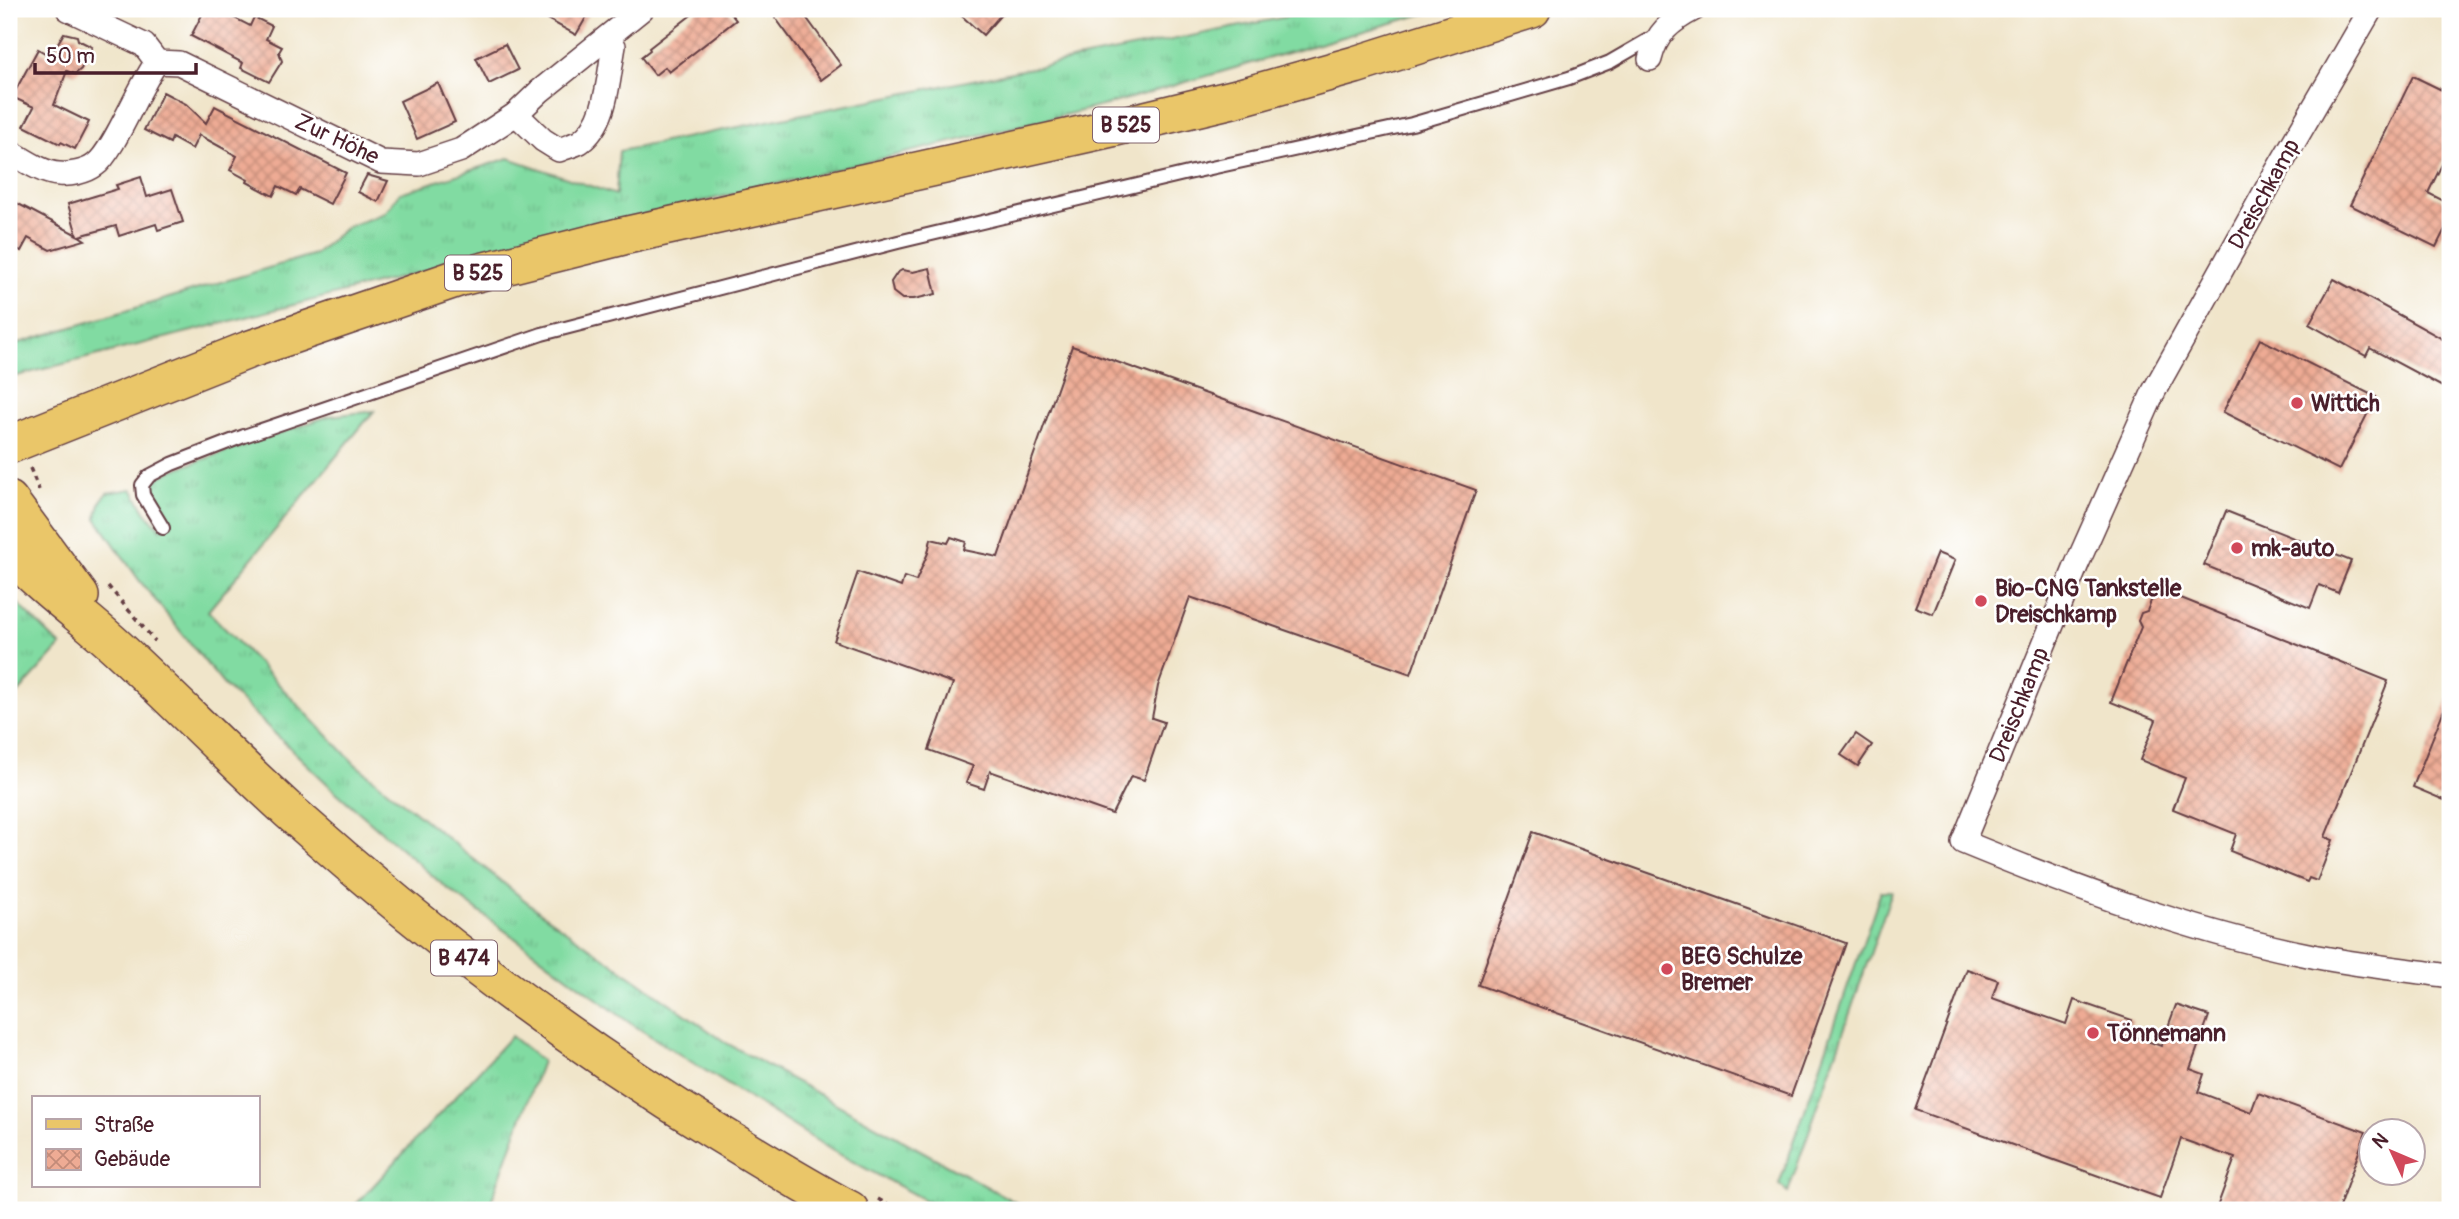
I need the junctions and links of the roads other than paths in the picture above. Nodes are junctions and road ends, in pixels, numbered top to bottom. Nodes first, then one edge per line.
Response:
1 (68, 9) edge
2 (642, 9) edge
3 (1532, 9) edge
4 (1694, 9) edge
5 (2371, 9) edge
6 (1661, 32) junction
7 (608, 37) junction
8 (1650, 59) dead end
9 (157, 62) junction
10 (516, 114) junction
11 (9, 151) edge
12 (12, 444) edge
13 (25, 499) edge
14 (163, 528) dead end
15 (9, 551) edge
16 (120, 650) junction
17 (2450, 976) edge
18 (860, 1202) edge

1 - 9 street
2 - 7 street, Zur Höhe
3 - 12 main road, B 525
4 - 6 street
5 - 17 street, Dreischkamp
6 - 8 street
6 - 14 lane
7 - 10 street, Zur Höhe
7 - 10 street
9 - 10 street, Zur Höhe
9 - 11 street
13 - 16 main road, B 474
15 - 16 main road, B 474
16 - 18 main road, B 474

